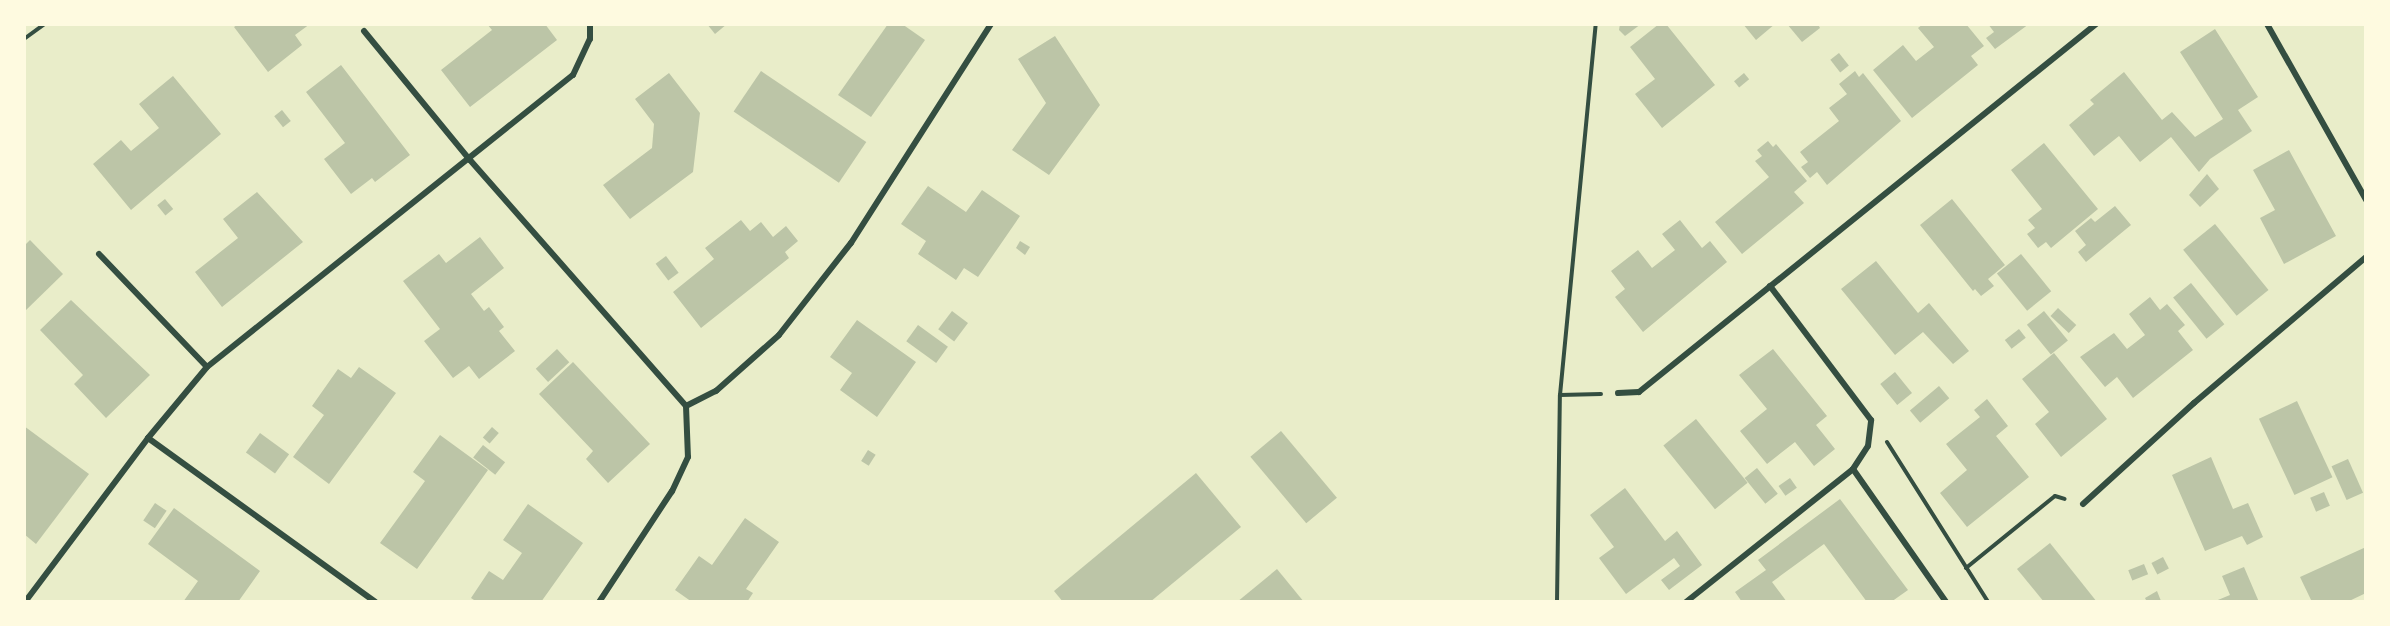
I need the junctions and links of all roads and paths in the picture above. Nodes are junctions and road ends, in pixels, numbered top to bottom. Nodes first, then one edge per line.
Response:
1 (45, 24) edge
2 (590, 24) edge
3 (991, 24) edge
4 (1596, 24) edge
5 (2096, 24) edge
6 (2267, 24) edge
7 (364, 31) dead end
8 (24, 39) edge
9 (470, 160) junction
10 (2366, 200) edge
11 (99, 254) dead end
12 (2366, 257) edge
13 (1770, 286) junction
14 (207, 367) junction
15 (1618, 393) joint
16 (1560, 395) junction
17 (686, 406) junction
18 (1870, 420) junction
19 (148, 438) junction
20 (1853, 469) junction
21 (2083, 504) joint
22 (1966, 568) junction
23 (25, 602) edge
24 (375, 602) edge
25 (599, 602) edge
26 (1557, 602) edge
27 (1686, 602) edge
28 (1946, 602) edge
29 (1988, 602) edge

1 - 8 path
2 - 9 street
3 - 17 street
4 - 16 path
5 - 13 street
6 - 10 street
7 - 9 street
9 - 14 street
9 - 17 street
11 - 14 street
12 - 21 street
13 - 15 street
13 - 18 street
14 - 19 street
15 - 16 path
16 - 26 path
17 - 25 street
18 - 20 street
18 - 22 path
19 - 23 street
19 - 24 street
20 - 27 street
20 - 28 street
21 - 22 path
22 - 29 path

